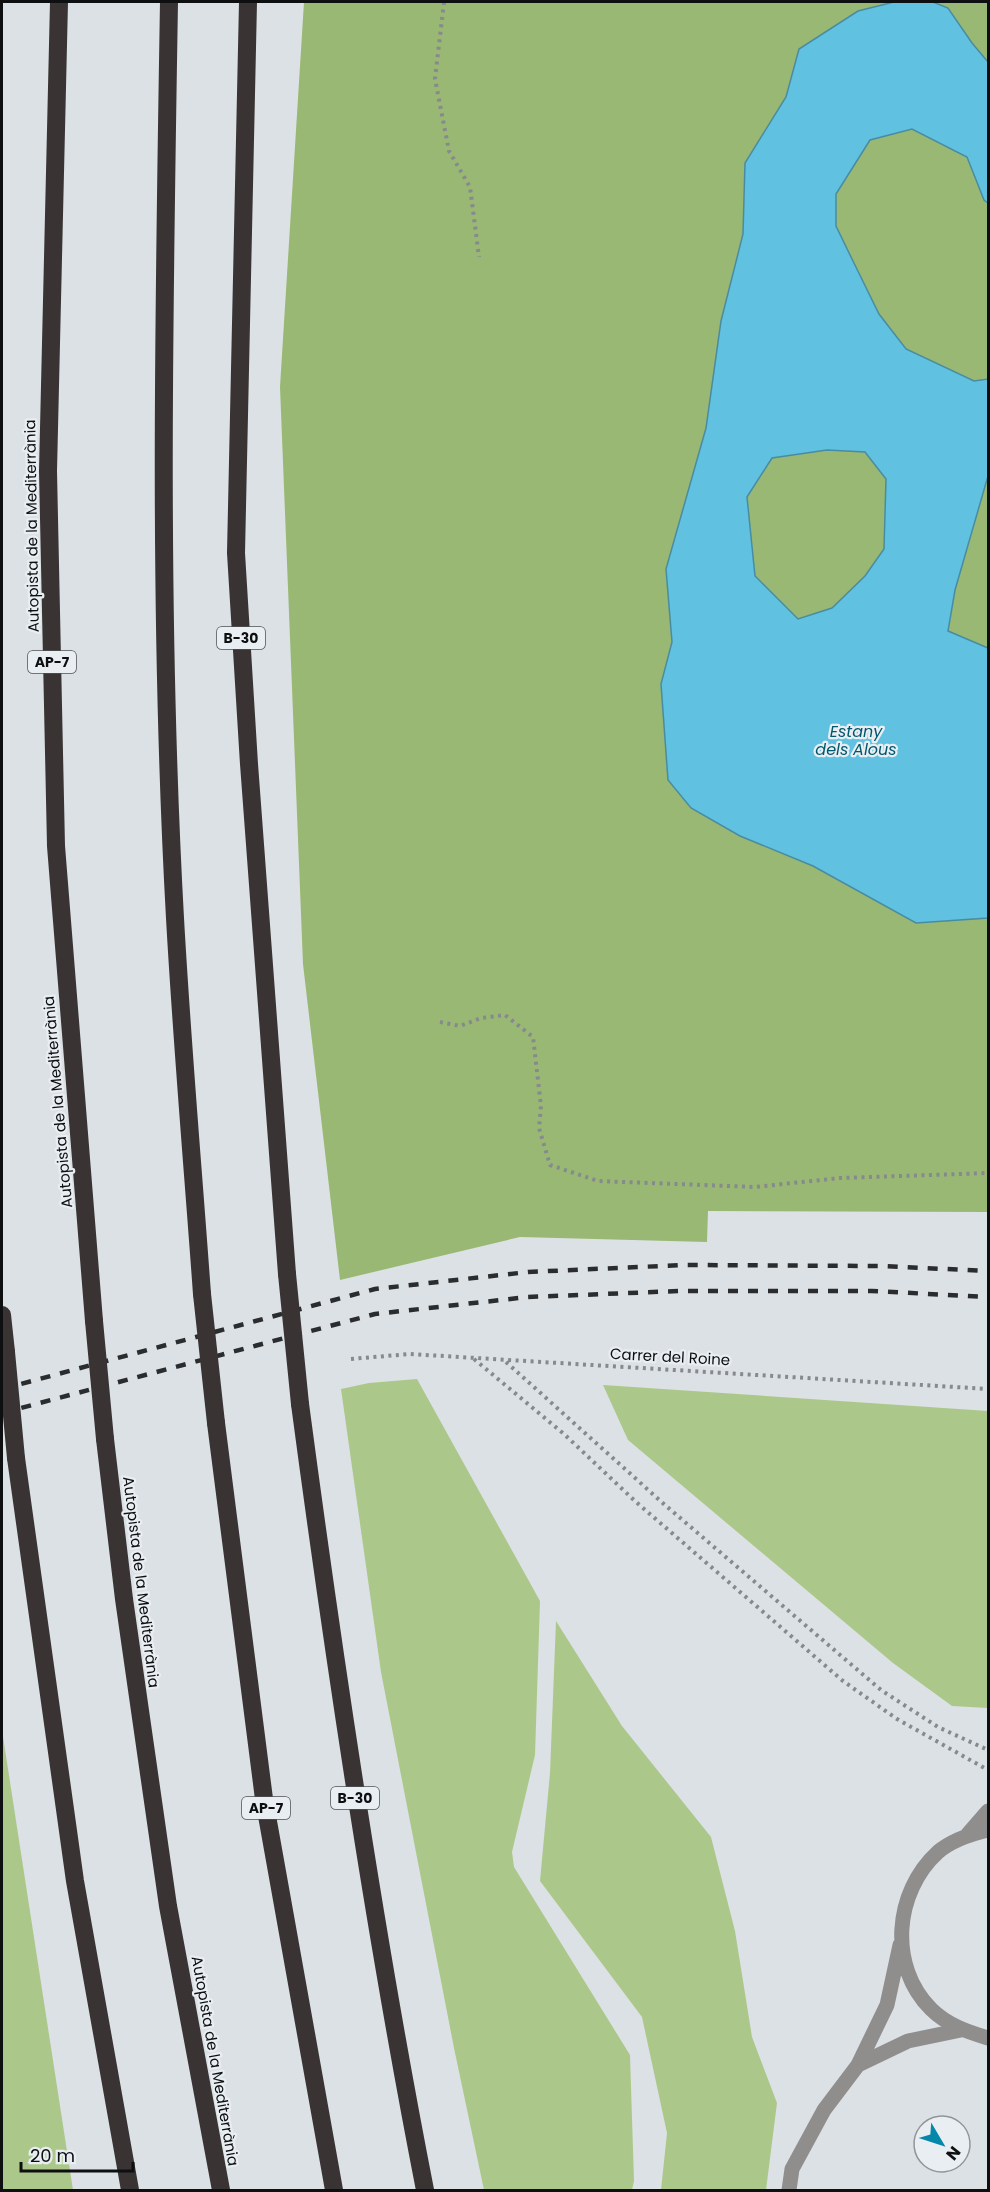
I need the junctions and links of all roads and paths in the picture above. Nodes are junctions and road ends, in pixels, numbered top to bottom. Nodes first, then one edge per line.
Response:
1 (59, 2) edge
2 (169, 2) edge
3 (248, 2) edge
4 (444, 2) edge
5 (479, 257) dead end
6 (440, 1022) dead end
7 (988, 1173) edge
8 (2, 1315) edge
9 (351, 1359) dead end
10 (474, 1359) junction
11 (505, 1362) junction
12 (988, 1389) edge
13 (988, 1750) edge
14 (988, 1770) edge
15 (988, 1811) edge
16 (988, 1830) edge
17 (968, 1834) junction
18 (901, 1943) junction
19 (962, 2030) junction
20 (988, 2038) edge
21 (858, 2065) junction
22 (130, 2190) edge
23 (221, 2190) edge
24 (334, 2190) edge
25 (425, 2190) edge
26 (789, 2190) edge

1 - 23 highway, Autopista de la Mediterrània / AP-7, bridge
2 - 24 highway, AP-7, bridge
3 - 25 highway, B-30, bridge
4 - 5 path
6 - 7 path
8 - 22 highway, bridge
9 - 10 path, Carrer del Roine
10 - 11 path, Carrer del Roine
10 - 14 path
11 - 12 path, Carrer del Roine
11 - 13 path
15 - 17 street
16 - 17 street
17 - 18 street
18 - 19 street
18 - 21 street
19 - 20 street
19 - 21 street
21 - 26 street

